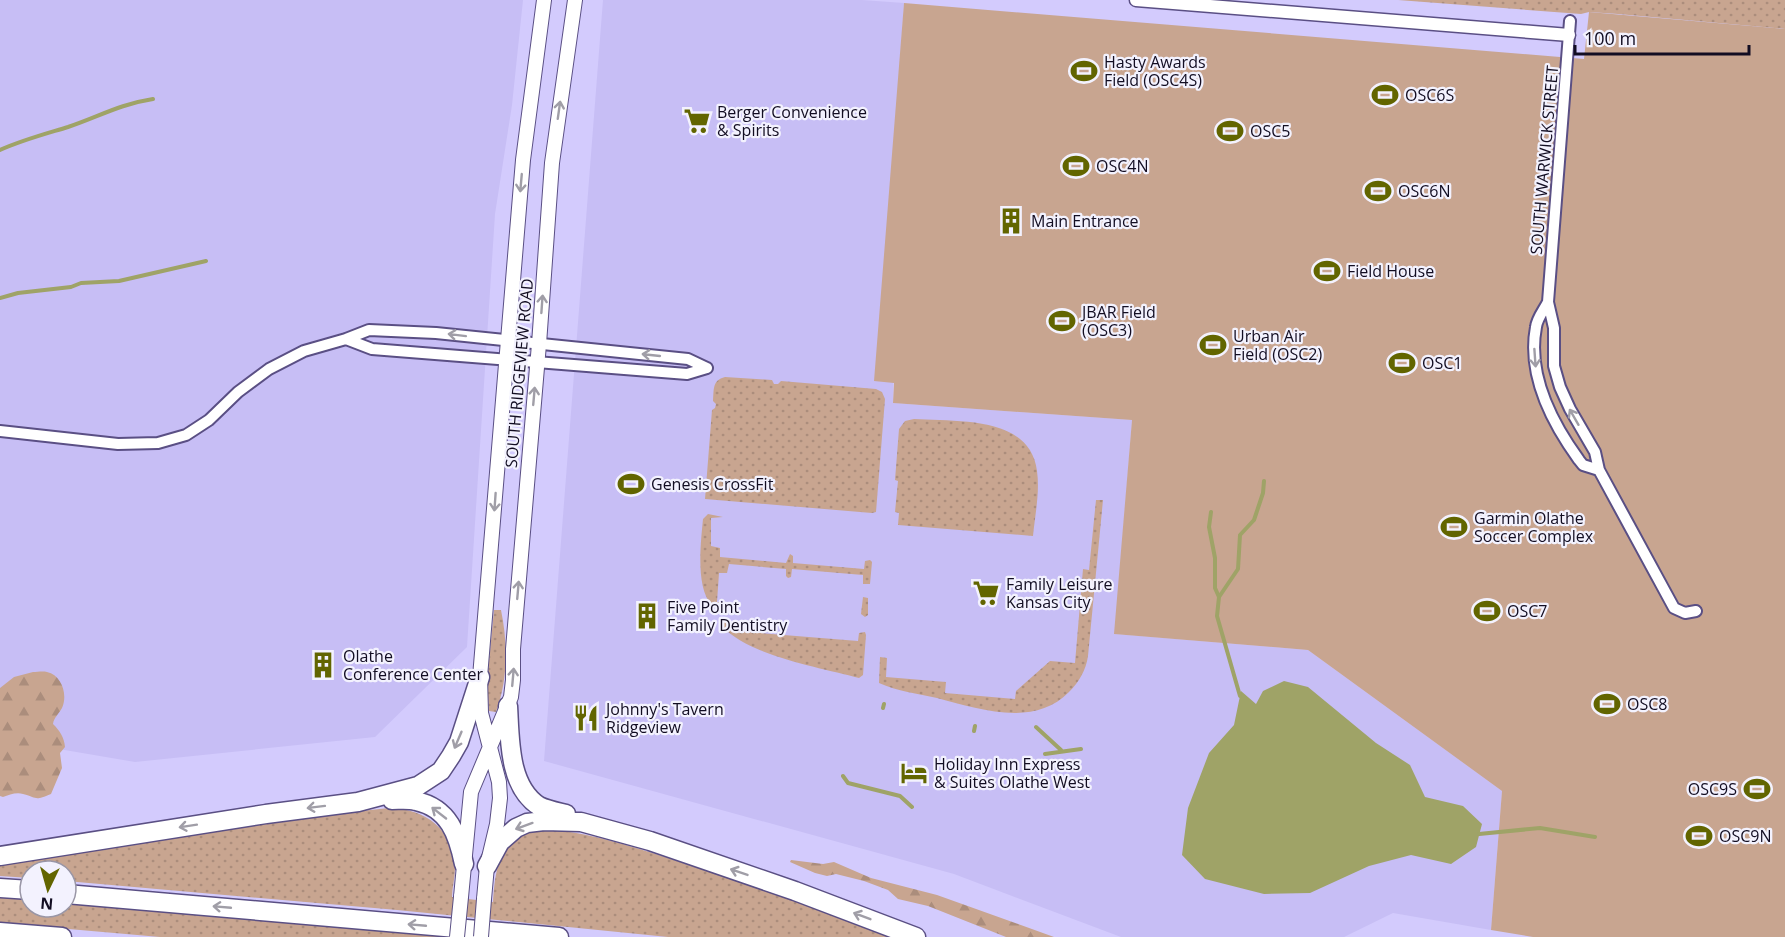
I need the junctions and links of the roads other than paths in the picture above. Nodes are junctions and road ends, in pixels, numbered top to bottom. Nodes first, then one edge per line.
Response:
1 (544, 0) edge
2 (575, 0) edge
3 (1136, 0) edge
4 (1570, 21) dead end
5 (1569, 35) junction
6 (1548, 302) junction
7 (346, 339) junction
8 (507, 341) junction
9 (539, 344) junction
10 (506, 360) junction
11 (537, 363) junction
12 (0, 431) edge
13 (1599, 470) junction
14 (1696, 611) dead end
15 (480, 677) junction
16 (508, 706) junction
17 (490, 745) junction
18 (358, 802) junction
19 (581, 822) junction
20 (0, 856) edge
21 (464, 864) junction
22 (487, 866) junction
23 (0, 888) edge
24 (18, 889) edge
25 (78, 895) edge
26 (0, 932) edge
27 (62, 937) edge
28 (457, 937) edge
29 (481, 937) edge
30 (559, 937) edge
31 (916, 937) edge

1 -> 8 main road, SOUTH RIDGEVIEW ROAD
9 -> 2 main road, SOUTH RIDGEVIEW ROAD
3 - 5 street
4 - 5 street, SOUTH WARWICK STREET
5 - 6 street, SOUTH WARWICK STREET
13 -> 6 street, SOUTH WARWICK STREET
6 -> 13 street, SOUTH WARWICK STREET
8 -> 7 street
7 - 10 street
7 - 12 street
8 - 9 street
8 - 10 main road, SOUTH RIDGEVIEW ROAD
9 - 11 main road, SOUTH RIDGEVIEW ROAD
11 -> 9 street
10 - 11 street
10 -> 15 main road, SOUTH RIDGEVIEW ROAD
16 -> 11 main road, SOUTH RIDGEVIEW ROAD
13 - 14 street
15 - 17 main road, SOUTH RIDGEVIEW ROAD
15 -> 18 highway
16 - 17 main road, SOUTH RIDGEVIEW ROAD
16 - 19 highway
17 - 21 main road, SOUTH RIDGEVIEW ROAD
17 - 22 main road, SOUTH RIDGEVIEW ROAD
18 -> 20 highway
21 -> 18 highway
19 -> 22 highway
31 -> 19 highway
21 - 28 main road, SOUTH RIDGEVIEW ROAD, bridge
22 - 29 main road, SOUTH RIDGEVIEW ROAD, bridge
23 - 24 highway
30 -> 25 highway
26 - 27 highway

